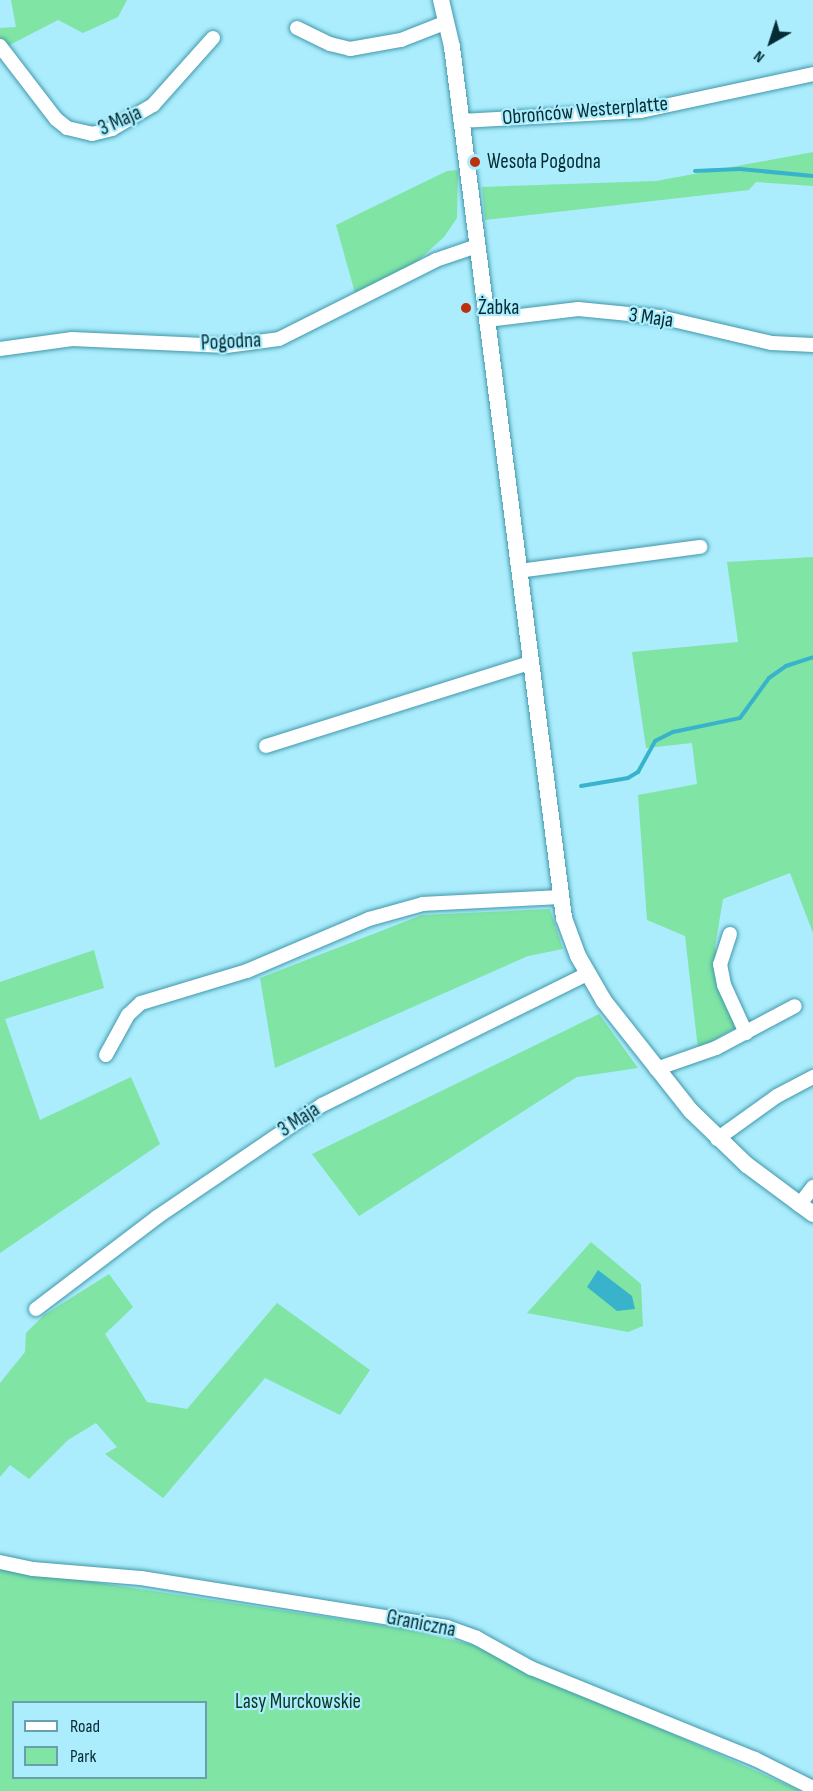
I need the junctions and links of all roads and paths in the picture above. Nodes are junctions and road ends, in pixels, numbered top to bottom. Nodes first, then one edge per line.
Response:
1 (441, 0) edge
2 (447, 22) junction
3 (297, 28) dead end
4 (213, 38) dead end
5 (0, 46) edge
6 (813, 74) edge
7 (462, 121) junction
8 (477, 246) junction
9 (487, 320) junction
10 (813, 345) edge
11 (0, 349) edge
12 (700, 547) dead end
13 (519, 571) junction
14 (530, 663) junction
15 (266, 746) dead end
16 (559, 897) junction
17 (730, 934) dead end
18 (587, 974) junction
19 (795, 1006) dead end
20 (746, 1033) junction
21 (106, 1055) dead end
22 (656, 1069) junction
23 (813, 1077) edge
24 (717, 1139) junction
25 (813, 1187) edge
26 (806, 1209) edge
27 (36, 1309) dead end
28 (0, 1562) edge
29 (813, 1788) edge

1 - 2 street
2 - 3 street
2 - 7 street
4 - 5 street, 3 Maja
6 - 7 street, Obrońców Westerplatte
7 - 8 street
8 - 9 street
8 - 11 street, Pogodna
9 - 10 street, 3 Maja
9 - 13 street
12 - 13 street
13 - 14 street
14 - 15 street
14 - 16 street
16 - 18 street
16 - 21 street
17 - 20 street
18 - 22 street
18 - 27 street, 3 Maja
19 - 20 street
20 - 22 street
22 - 24 street
23 - 24 street
24 - 26 street
25 - 26 street
28 - 29 street, Graniczna

